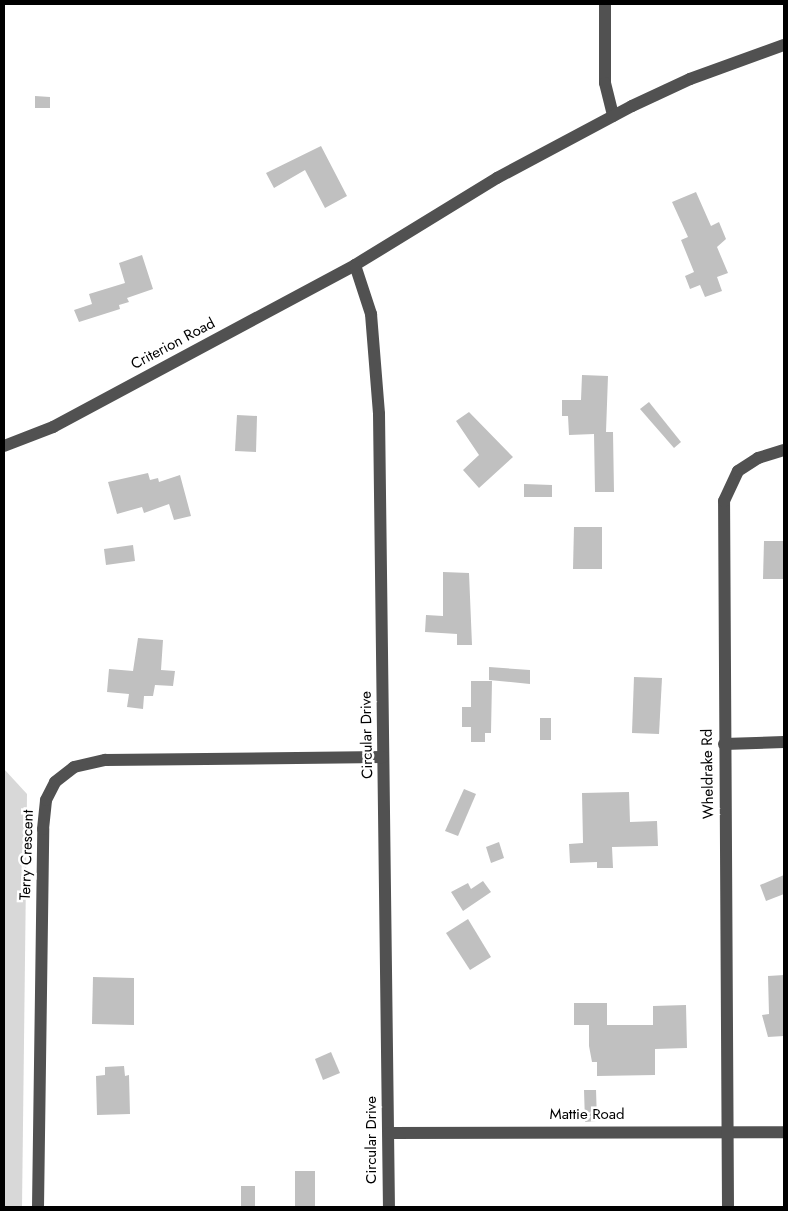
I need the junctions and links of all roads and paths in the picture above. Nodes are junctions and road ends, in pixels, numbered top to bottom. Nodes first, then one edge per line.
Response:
1 (605, 4) edge
2 (784, 45) edge
3 (613, 116) junction
4 (355, 265) junction
5 (4, 446) edge
6 (784, 450) edge
7 (784, 742) edge
8 (724, 744) junction
9 (383, 757) junction
10 (728, 1132) junction
11 (784, 1132) edge
12 (389, 1133) junction
13 (38, 1207) edge
14 (389, 1207) edge
15 (728, 1207) edge

1 - 3 street
2 - 3 street, Criterion Road
3 - 4 street, Criterion Road
4 - 5 street, Criterion Road
4 - 9 street, Circular Drive
6 - 8 street, Wheldrake Rd
7 - 8 street
8 - 10 street, Wheldrake Rd
9 - 12 street, Circular Drive
9 - 13 street, Terry Crescent
10 - 11 street, Mattie Road
10 - 12 street, Mattie Road
10 - 15 street, Wheldrake Rd
12 - 14 street, Circular Drive

